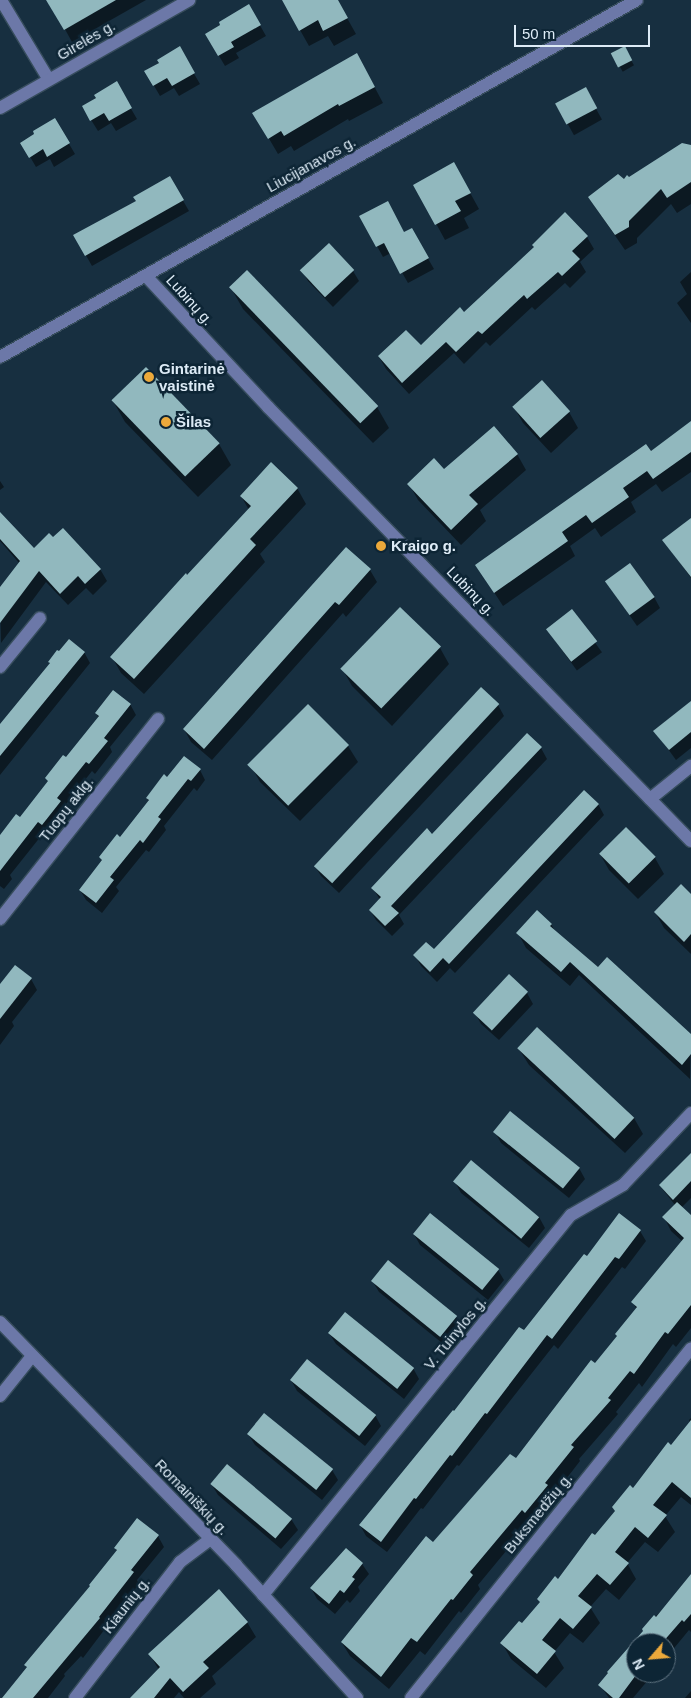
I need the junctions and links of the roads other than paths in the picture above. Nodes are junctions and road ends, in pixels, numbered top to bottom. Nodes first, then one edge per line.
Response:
1 (1, 0) edge
2 (189, 0) edge
3 (637, 0) edge
4 (49, 80) junction
5 (0, 108) edge
6 (146, 276) junction
7 (0, 357) edge
8 (40, 618) dead end
9 (0, 667) edge
10 (158, 719) dead end
11 (691, 766) edge
12 (650, 799) junction
13 (691, 841) edge
14 (0, 919) edge
15 (691, 1113) edge
16 (0, 1322) edge
17 (691, 1348) edge
18 (32, 1356) junction
19 (0, 1396) edge
20 (210, 1539) junction
21 (263, 1594) junction
22 (75, 1698) edge
23 (357, 1698) edge
24 (411, 1698) edge

1 - 4 street
2 - 4 street, Girelės g.
3 - 6 street, Liucijanavos g.
4 - 5 street, Girelės g.
6 - 7 street, Liucijanavos g.
6 - 12 street, Lubinų g.
8 - 9 street
10 - 14 street, Tuopų aklg.
11 - 12 street
12 - 13 street, Lubinų g.
15 - 21 street, V. Tuinylos g.
16 - 18 street, Romainiškių g.
17 - 24 street, Buksmedžių g.
18 - 19 street
18 - 20 street, Romainiškių g.
20 - 21 street, Romainiškių g.
20 - 22 street, Kiaunių g.
21 - 23 street, Romainiškių g.

